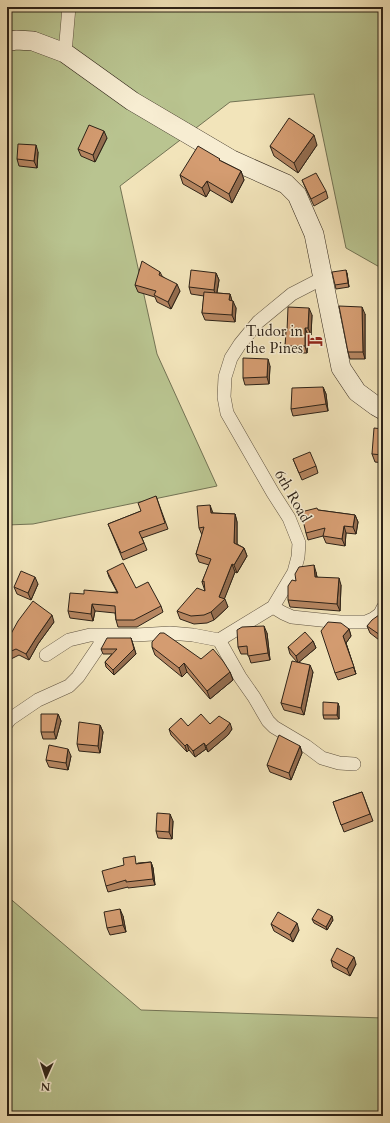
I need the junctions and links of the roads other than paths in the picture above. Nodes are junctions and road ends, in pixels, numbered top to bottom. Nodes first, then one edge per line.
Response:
1 (69, 7) edge
2 (7, 42) edge
3 (65, 53) junction
4 (323, 278) junction
5 (383, 410) edge
6 (273, 607) junction
7 (383, 608) edge
8 (102, 635) junction
9 (219, 640) junction
10 (46, 655) dead end
11 (7, 723) edge
12 (354, 764) dead end

1 - 3 street
2 - 3 main road
3 - 4 main road
4 - 5 main road
4 - 6 street, 6th Road
6 - 7 street
6 - 9 street, 6th Road
8 - 9 street
8 - 10 street
8 - 11 street
9 - 12 street

